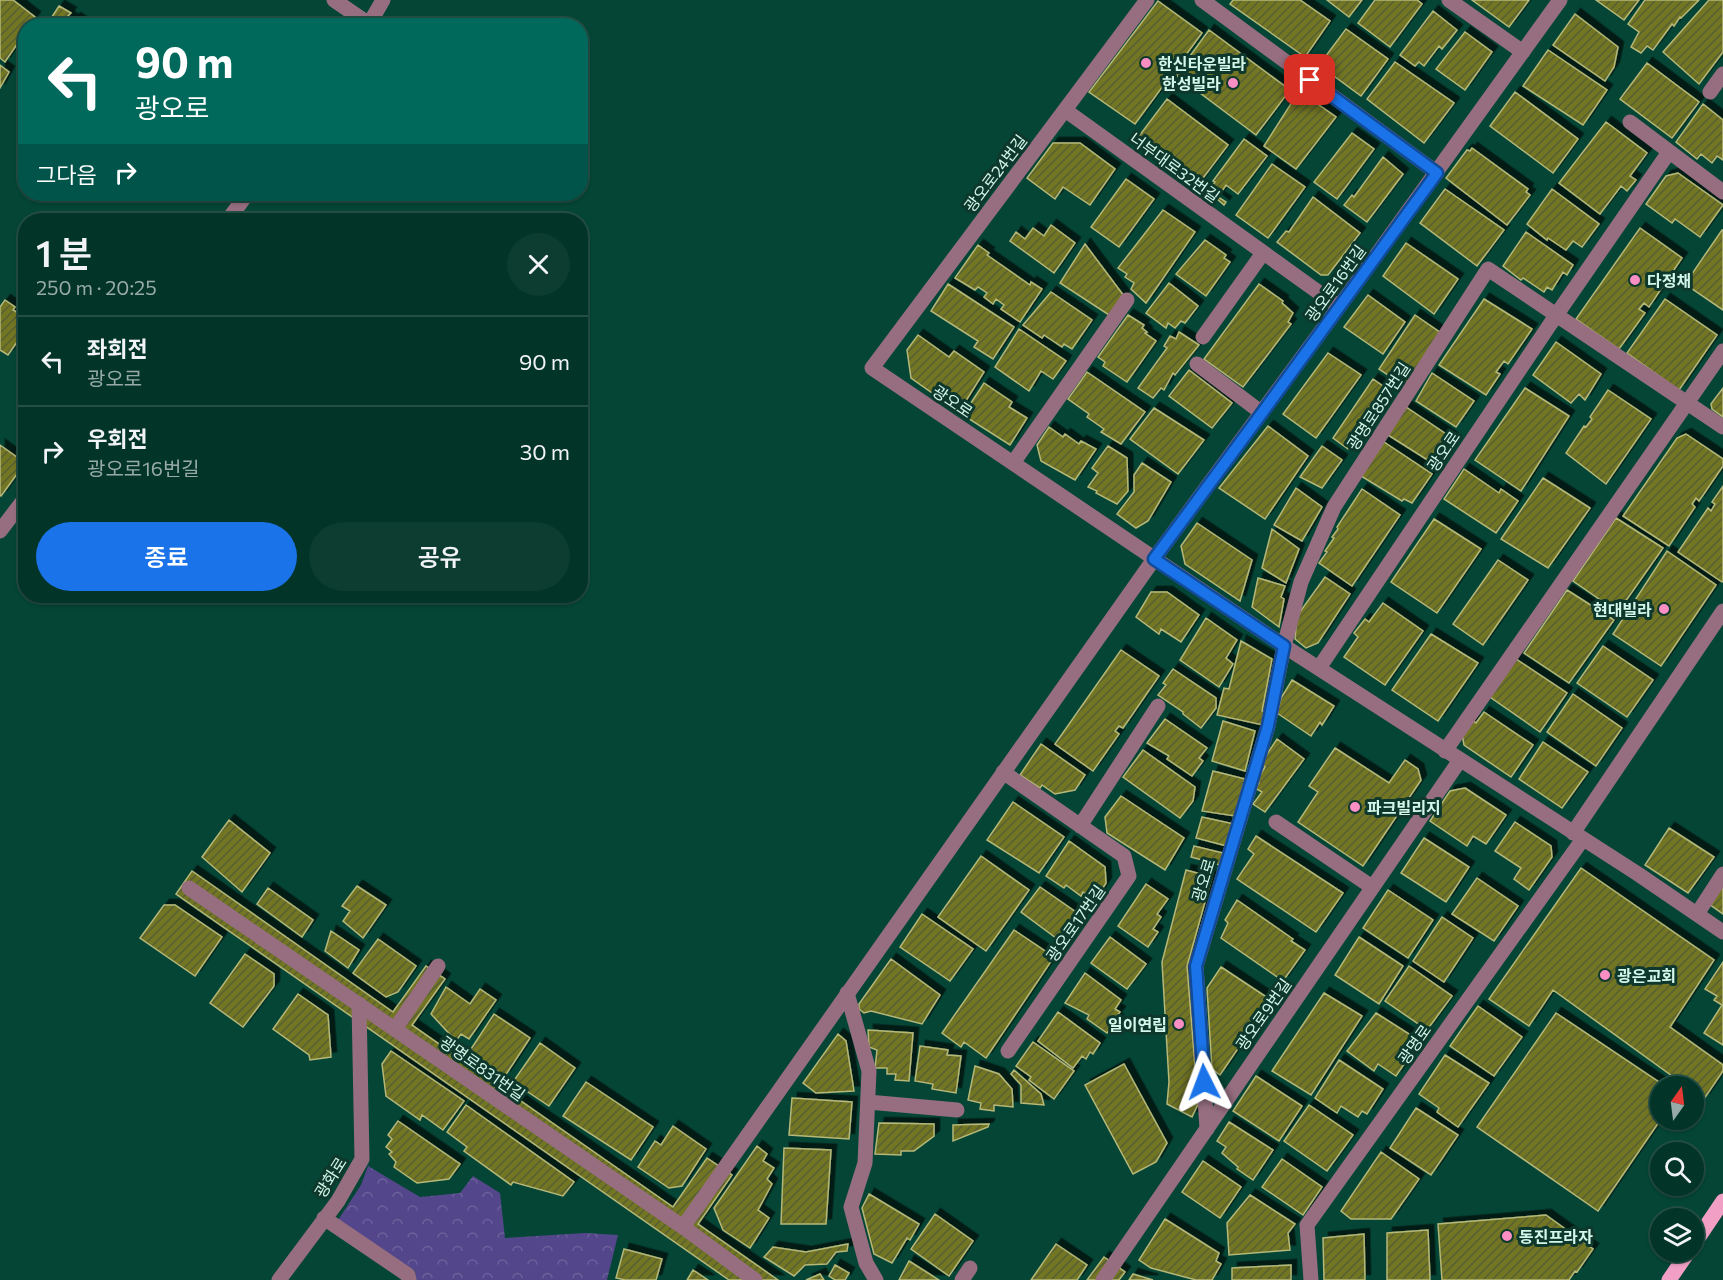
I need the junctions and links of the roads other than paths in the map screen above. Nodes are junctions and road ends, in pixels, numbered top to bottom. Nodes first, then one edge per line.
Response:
1 (334, 0) edge
2 (383, 0) edge
3 (1147, 0) edge
4 (1202, 0) edge
5 (1449, 0) edge
6 (1560, 0) edge
7 (358, 18) edge
8 (372, 18) edge
9 (1522, 52) junction
10 (1723, 74) edge
11 (1710, 92) dead end
12 (1065, 110) junction
13 (1630, 122) dead end
14 (1669, 152) junction
15 (1437, 173) junction
16 (1723, 192) edge
17 (1263, 253) junction
18 (1127, 300) dead end
19 (1339, 307) junction
20 (1557, 314) junction
21 (1203, 337) dead end
22 (1723, 351) edge
23 (1197, 364) dead end
24 (872, 368) joint
25 (1688, 402) junction
26 (1262, 413) junction
27 (1723, 427) edge
28 (1014, 463) junction
29 (18, 507) edge
30 (0, 531) edge
31 (1154, 559) junction
32 (1723, 611) edge
33 (1284, 646) junction
34 (1320, 668) junction
35 (1158, 706) dead end
36 (1445, 751) junction
37 (1460, 760) junction
38 (1003, 772) junction
39 (1276, 822) dead end
40 (1080, 826) junction
41 (1578, 836) junction
42 (1723, 874) edge
43 (1372, 887) junction
44 (189, 888) dead end
45 (1697, 914) junction
46 (1723, 932) edge
47 (438, 966) dead end
48 (847, 993) junction
49 (359, 1004) junction
50 (396, 1029) junction
51 (1008, 1051) dead end
52 (868, 1102) junction
53 (957, 1110) dead end
54 (1206, 1128) junction
55 (1723, 1201) edge
56 (324, 1218) junction
57 (683, 1227) junction
58 (1704, 1229) edge
59 (1681, 1262) edge
60 (279, 1280) edge
61 (409, 1280) edge
62 (755, 1280) edge
63 (876, 1280) edge
64 (1102, 1280) edge
65 (1311, 1280) edge
66 (1669, 1280) edge

1 - 7 street
2 - 8 street
3 - 12 street, 광오로24번길
4 - 15 street
5 - 9 street
6 - 9 street, 광오로16번길
9 - 15 street, 광오로16번길
10 - 11 street
12 - 17 street, 너부대로32번길
12 - 24 street, 광오로24번길
13 - 14 street
14 - 16 street
14 - 20 street
15 - 19 street, 광오로16번길
17 - 19 street, 너부대로32번길
17 - 21 street
18 - 28 street
19 - 26 street, 광오로16번길
20 - 25 street, 광명로857번길
20 - 33 street, 광명로857번길
20 - 34 street, 광오로
22 - 25 street
23 - 26 street
24 - 28 street, 광오로
25 - 27 street, 광명로857번길
25 - 36 street
26 - 31 street, 광오로16번길
28 - 31 street, 광오로
29 - 30 street
31 - 33 street, 광오로
31 - 38 street
32 - 41 street
33 - 34 street, 광오로
33 - 54 street, 광오로
34 - 36 street, 광오로
35 - 40 street
36 - 37 street, 광오로
37 - 41 street, 광오로
37 - 43 street, 광오로9번길
38 - 40 street, 광오로17번길
38 - 48 street
39 - 43 street
40 - 51 street, 광오로17번길
41 - 45 street, 광오로
41 - 65 street, 광명로
42 - 45 street
43 - 54 street, 광오로9번길
44 - 49 street, 광명로831번길
45 - 46 street, 광오로
47 - 50 street
48 - 52 street
48 - 57 street
49 - 50 street, 광명로831번길
49 - 56 street, 광화로
50 - 57 street, 광명로831번길
52 - 53 street
52 - 63 street
54 - 64 street, 광오로9번길
55 - 58 main road
56 - 60 street, 광화로
56 - 61 street
57 - 62 street, 광명로831번길
59 - 66 main road

